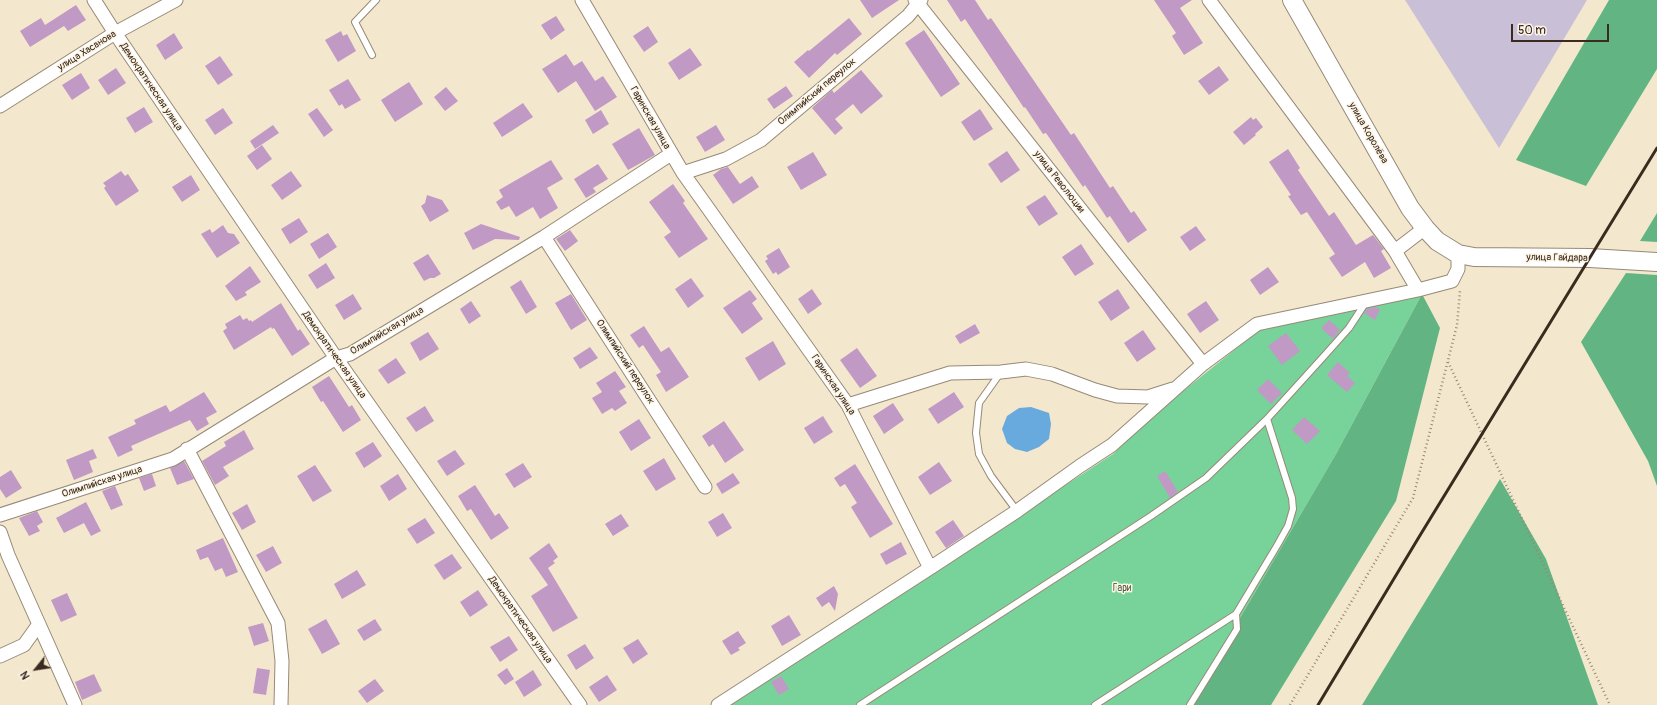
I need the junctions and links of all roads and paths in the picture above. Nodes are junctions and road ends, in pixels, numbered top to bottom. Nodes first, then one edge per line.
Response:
1 (94, 0) edge
2 (176, 0) edge
3 (376, 0) edge
4 (582, 0) edge
5 (1209, 0) edge
6 (1292, 0) edge
7 (918, 1) edge
8 (115, 33) junction
9 (372, 55) dead end
10 (0, 106) edge
11 (671, 154) junction
12 (683, 173) junction
13 (1425, 228) junction
14 (544, 236) junction
15 (1395, 251) junction
16 (1458, 254) junction
17 (1657, 262) edge
18 (1452, 281) junction
19 (1418, 290) junction
20 (1367, 301) junction
21 (336, 358) junction
22 (1448, 362) junction
23 (1203, 364) junction
24 (1001, 372) junction
25 (1176, 388) junction
26 (848, 405) junction
27 (1267, 419) junction
28 (187, 449) junction
29 (705, 487) dead end
30 (1017, 511) junction
31 (0, 515) edge
32 (0, 532) edge
33 (930, 568) junction
34 (1236, 614) junction
35 (39, 624) junction
36 (0, 656) edge
37 (75, 705) edge
38 (281, 705) edge
39 (580, 705) edge
40 (718, 705) edge
41 (860, 705) edge
42 (1095, 705) edge
43 (1190, 705) edge
44 (1290, 705) edge
45 (1610, 705) edge

1 - 8 street, Демократическая улица
2 - 8 street, улица Хасанова
3 - 9 lane
4 - 11 street, Гаринская улица
5 - 15 street
6 - 13 street, улица Королёва
7 - 12 street, Олимпийский переулок
7 - 23 street, улица Революции
8 - 10 street, улица Хасанова
8 - 21 street, Демократическая улица
11 - 12 street, Гаринская улица
11 - 14 street, Олимпийская улица
12 - 26 street, Гаринская улица
13 - 15 street
13 - 16 street, улица Королёва
14 - 21 street, Олимпийская улица
14 - 29 street, Олимпийский переулок
15 - 19 street
16 - 17 street, улица Гайдара
16 - 18 street
18 - 19 street
18 - 22 path
19 - 20 street
20 - 23 street
20 - 27 lane
21 - 28 street, Олимпийская улица
21 - 39 street, Демократическая улица
22 - 44 path
22 - 45 path
23 - 25 street
24 - 25 street
24 - 26 street
24 - 30 lane
25 - 30 street
26 - 33 street, Гаринская улица
27 - 34 lane
27 - 41 lane
28 - 31 street, Олимпийская улица
28 - 38 street
30 - 33 street
32 - 35 street
33 - 40 street
34 - 42 lane
34 - 43 lane
35 - 36 street
35 - 37 street

